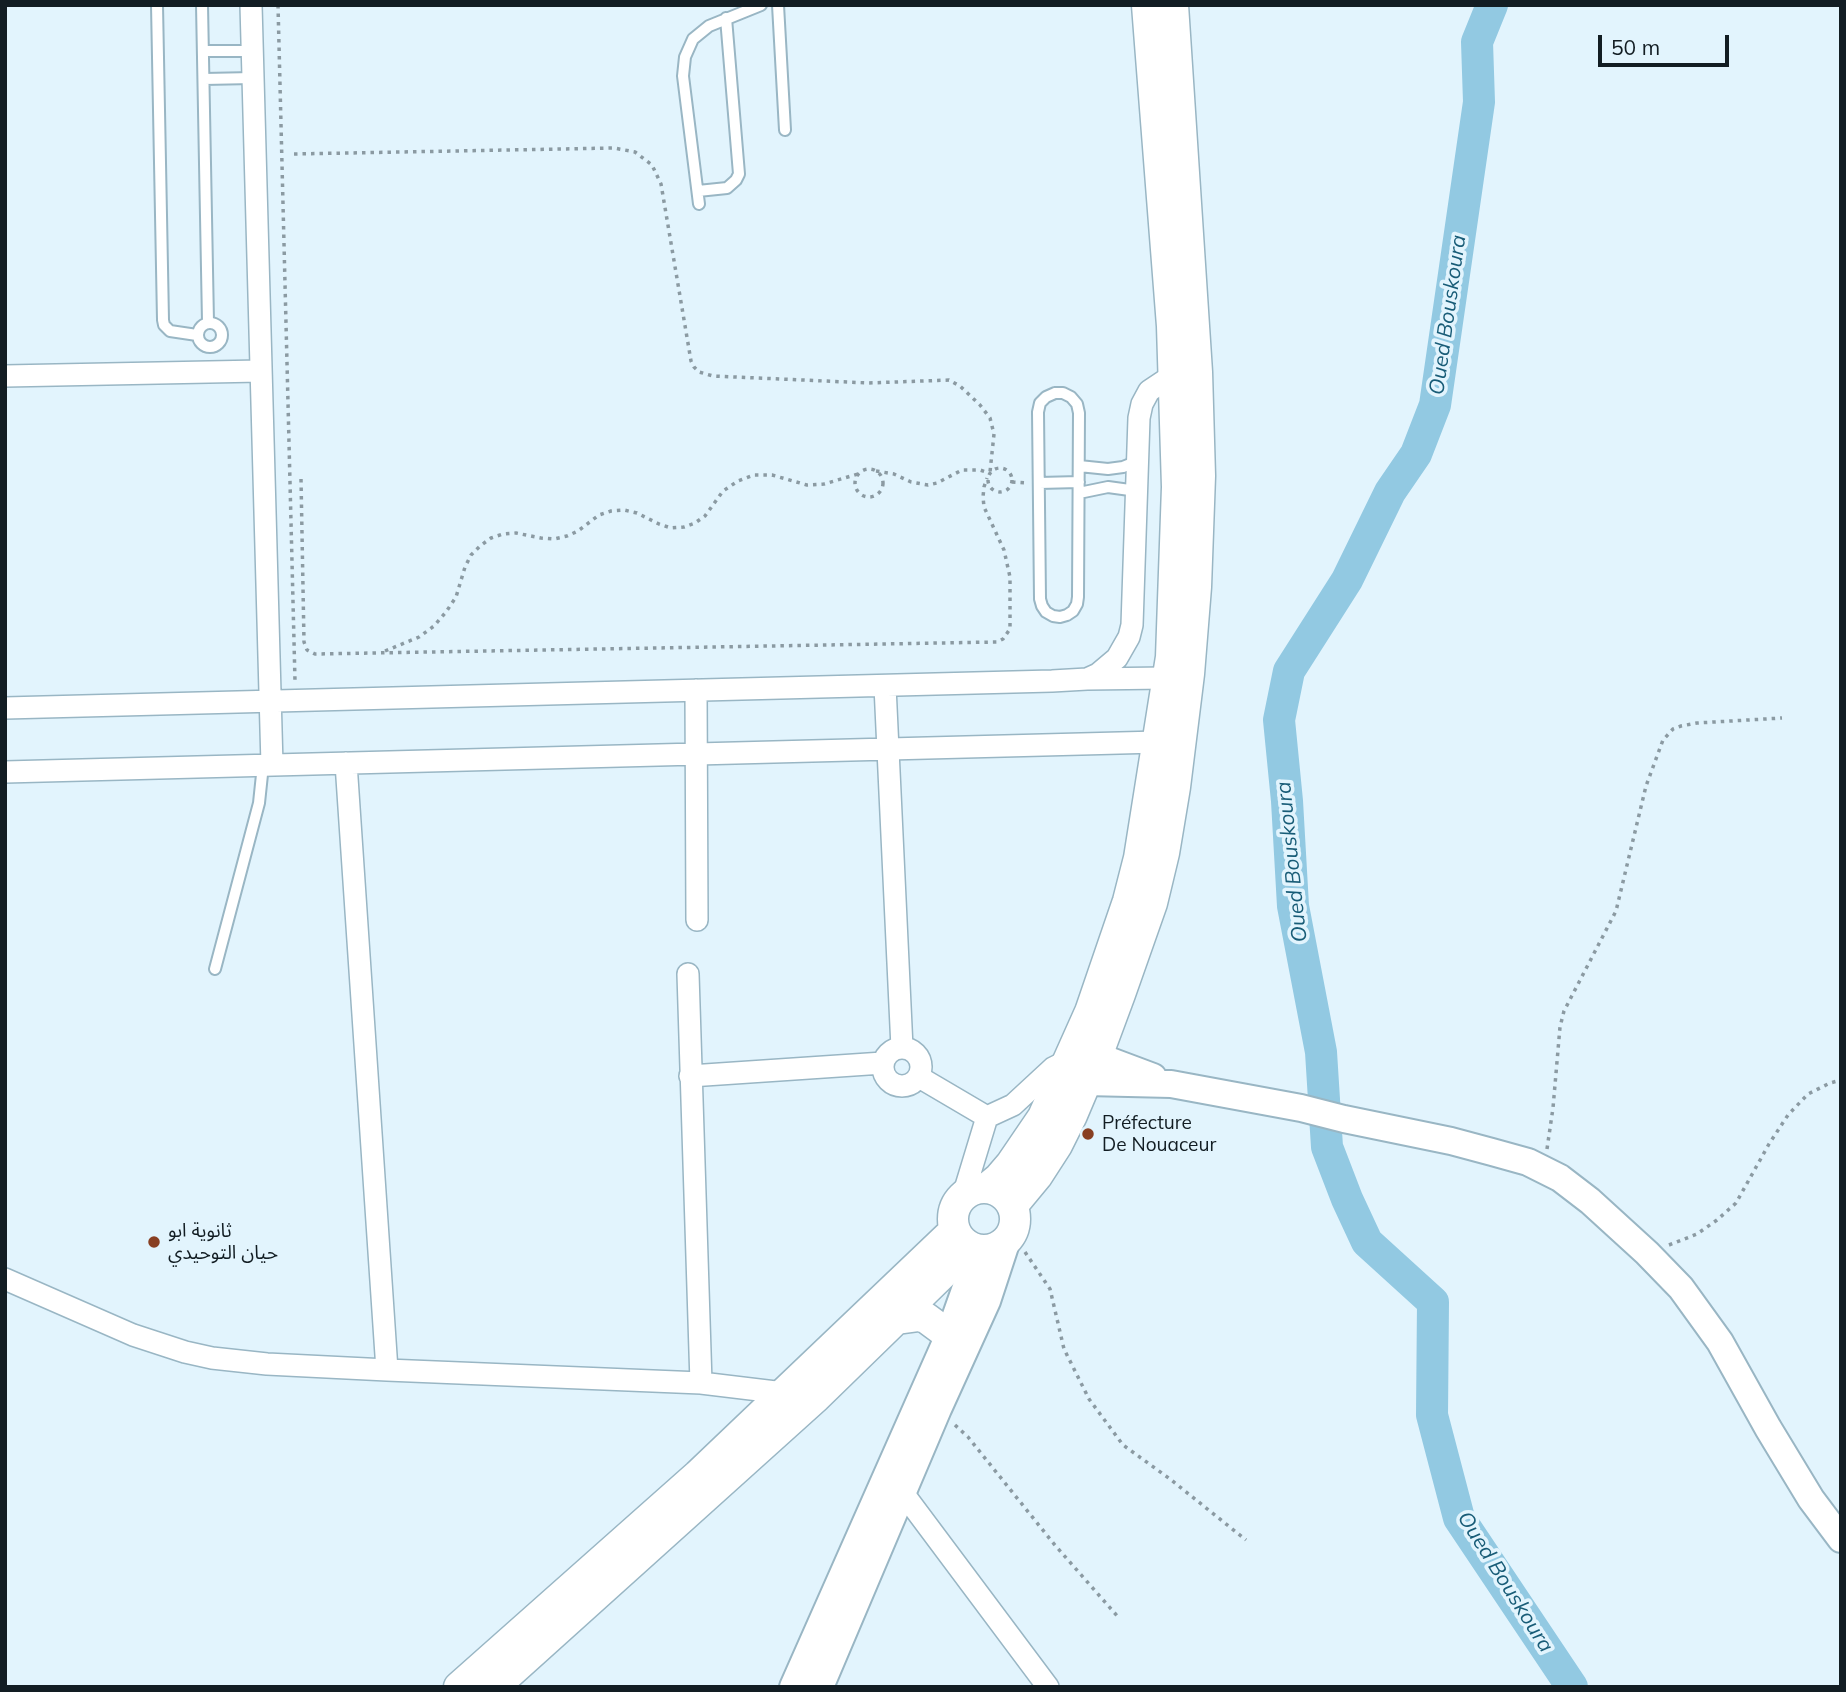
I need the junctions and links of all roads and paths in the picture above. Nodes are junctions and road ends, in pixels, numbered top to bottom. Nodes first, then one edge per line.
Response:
1 (157, 5) edge
2 (202, 5) edge
3 (251, 5) edge
4 (278, 5) edge
5 (761, 5) edge
6 (778, 5) edge
7 (1147, 5) edge
8 (1173, 5) edge
9 (726, 18) junction
10 (203, 51) junction
11 (252, 51) junction
12 (253, 78) junction
13 (204, 79) junction
14 (785, 130) dead end
15 (294, 154) dead end
16 (698, 191) junction
17 (699, 204) dead end
18 (208, 322) junction
19 (197, 335) junction
20 (260, 371) junction
21 (1185, 374) junction
22 (5, 376) edge
23 (1138, 461) junction
24 (1079, 466) junction
25 (876, 471) junction
26 (858, 474) junction
27 (989, 474) junction
28 (302, 479) dead end
29 (1039, 483) junction
30 (1079, 488) junction
31 (1137, 491) junction
32 (380, 653) junction
33 (1167, 678) junction
34 (1087, 679) junction
35 (885, 686) junction
36 (696, 690) junction
37 (270, 701) junction
38 (295, 701) junction
39 (5, 708) edge
40 (1782, 718) dead end
41 (1158, 743) junction
42 (888, 750) junction
43 (695, 754) junction
44 (346, 763) junction
45 (268, 765) junction
46 (5, 772) edge
47 (697, 920) dead end
48 (215, 970) dead end
49 (688, 974) dead end
50 (902, 1048) junction
51 (883, 1063) junction
52 (1084, 1066) junction
53 (690, 1076) junction
54 (919, 1077) junction
55 (1841, 1080) edge
56 (987, 1117) junction
57 (1544, 1168) junction
58 (975, 1192) junction
59 (1011, 1226) junction
60 (968, 1242) junction
61 (1647, 1252) junction
62 (5, 1279) edge
63 (897, 1319) junction
64 (949, 1335) junction
65 (387, 1370) junction
66 (701, 1383) junction
67 (784, 1393) junction
68 (938, 1409) junction
69 (903, 1493) junction
70 (1841, 1539) edge
71 (1245, 1540) dead end
72 (1119, 1618) dead end
73 (812, 1683) edge
74 (459, 1687) edge
75 (494, 1687) edge
76 (1048, 1687) edge

1 - 19 lane
2 - 10 lane
3 - 11 street
4 - 38 path
5 - 9 lane
6 - 14 lane
7 - 21 main road
8 - 21 main road
9 - 16 lane
9 - 16 lane
10 - 11 lane
10 - 13 lane
11 - 12 street
12 - 13 lane
12 - 20 street
13 - 18 lane
15 - 27 path
16 - 17 lane
18 - 19 lane
18 - 19 lane
20 - 22 street
20 - 37 street
21 - 23 street
21 - 33 main road
21 - 52 main road
23 - 24 lane
23 - 31 street
24 - 29 lane
24 - 30 lane
25 - 26 path
25 - 26 path
25 - 27 path
26 - 32 path
27 - 27 path
27 - 32 path
28 - 32 path
29 - 30 lane
29 - 30 lane
30 - 31 lane
31 - 34 street
33 - 34 street
33 - 41 main road
34 - 35 street
35 - 36 street
35 - 42 street
36 - 38 street
36 - 43 street
37 - 38 street
37 - 39 street
37 - 45 street
40 - 57 path
41 - 42 street
41 - 52 main road
42 - 43 street
42 - 50 street
43 - 44 street
43 - 47 street
44 - 45 street
44 - 65 street
45 - 46 street
45 - 48 lane
49 - 53 street
50 - 51 street
50 - 54 street
51 - 53 street
51 - 54 street
52 - 56 street
52 - 57 street
52 - 58 main road
52 - 59 main road
53 - 66 street
54 - 56 street
55 - 61 path
56 - 58 street
57 - 61 street
58 - 59 main road
58 - 60 main road
59 - 60 main road
59 - 68 street
59 - 71 path
60 - 63 main road
60 - 64 street
60 - 67 main road
61 - 70 street
62 - 65 street
63 - 64 main road
63 - 75 main road
64 - 73 street
65 - 66 street
66 - 67 street
67 - 74 main road
68 - 69 street
68 - 72 path
69 - 73 street
69 - 76 street

